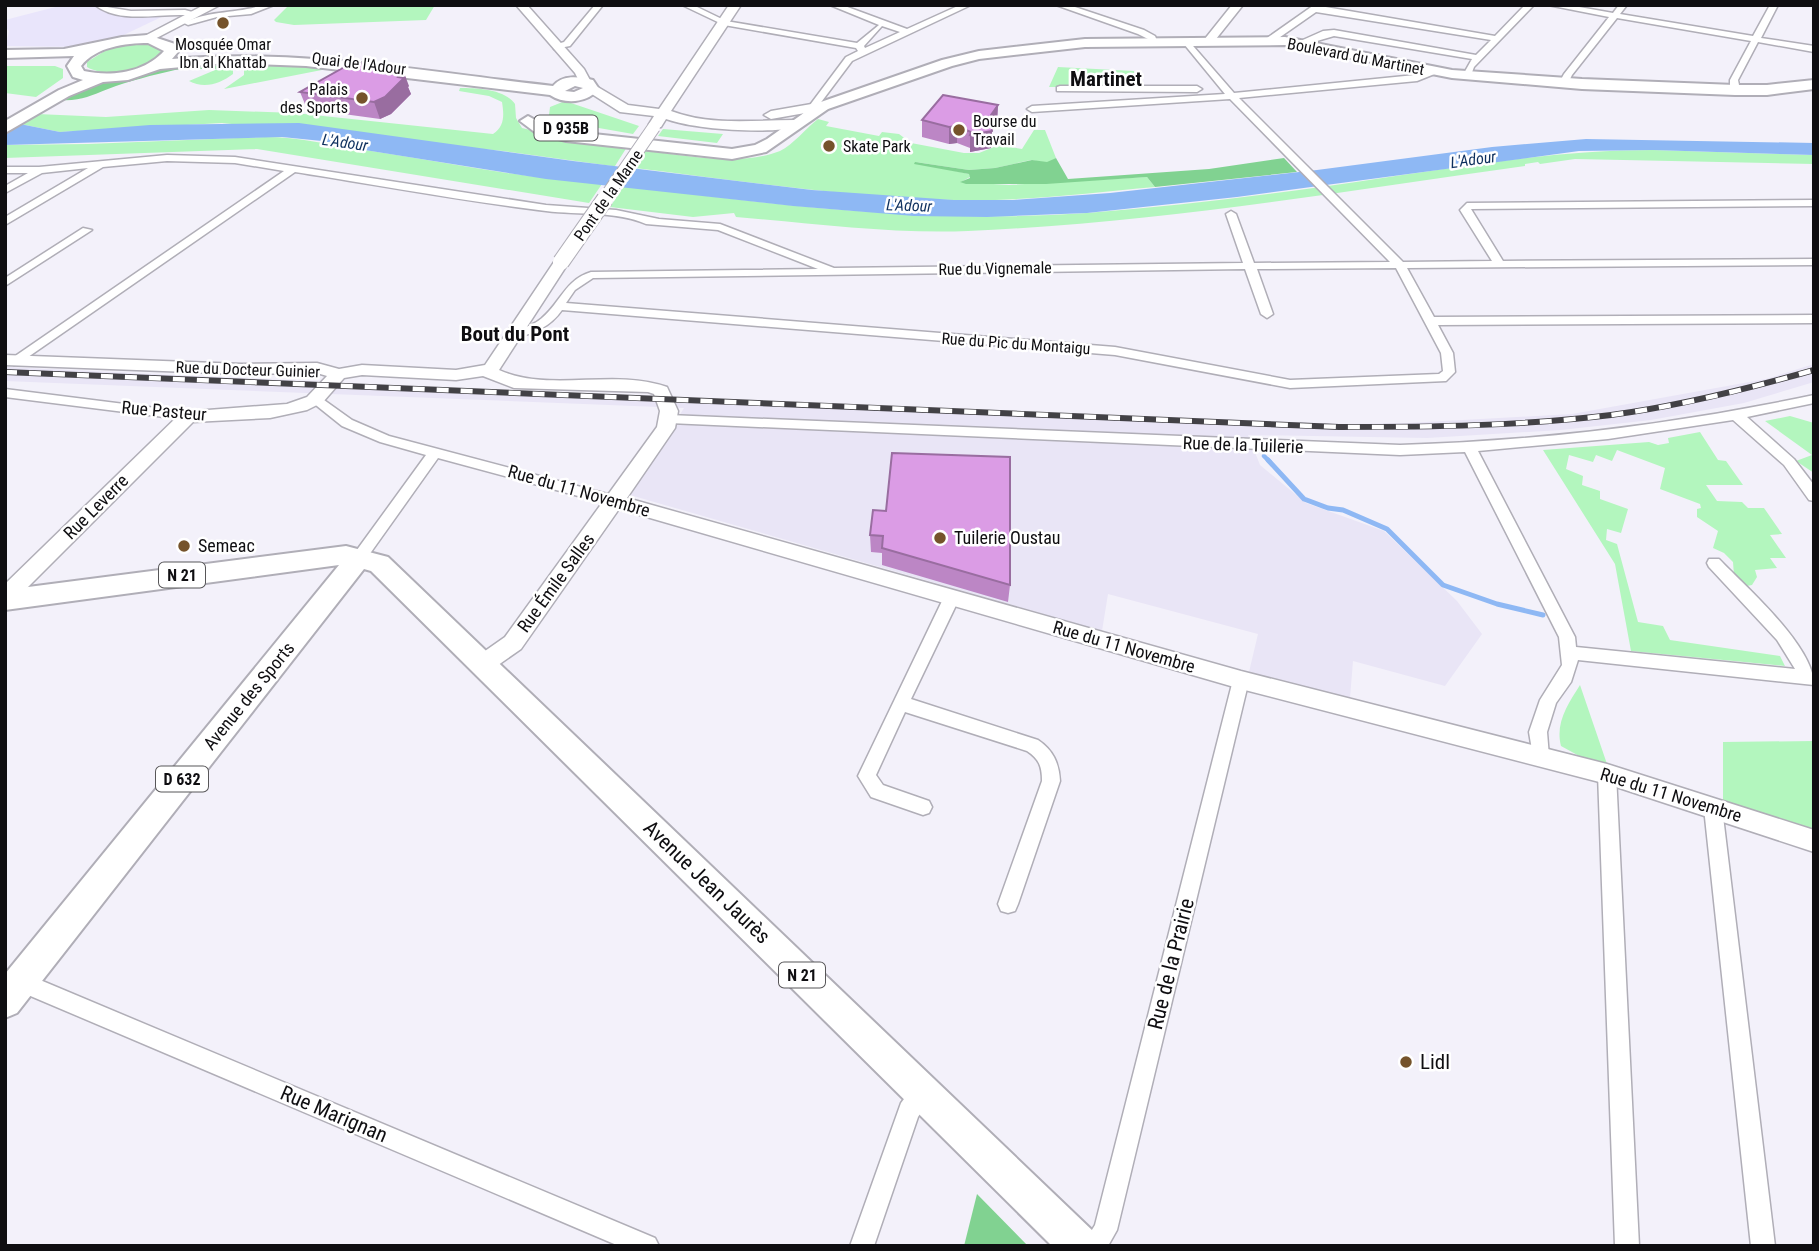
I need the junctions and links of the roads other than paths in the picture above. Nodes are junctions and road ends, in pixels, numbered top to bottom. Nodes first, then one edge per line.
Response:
1 (99, 5) edge
2 (214, 5) edge
3 (223, 5) edge
4 (270, 5) edge
5 (521, 5) edge
6 (599, 5) edge
7 (686, 5) edge
8 (703, 5) edge
9 (834, 5) edge
10 (967, 5) edge
11 (1060, 5) edge
12 (1238, 5) edge
13 (1530, 5) edge
14 (1552, 5) edge
15 (1623, 5) edge
16 (1774, 5) edge
17 (1318, 7) edge
18 (730, 13) edge
19 (193, 14) edge
20 (1615, 16) junction
21 (878, 27) dead end
22 (907, 32) junction
23 (1499, 39) junction
24 (1755, 39) junction
25 (143, 40) junction
26 (1270, 40) junction
27 (1187, 42) junction
28 (1208, 42) junction
29 (1154, 43) junction
30 (1300, 43) junction
31 (168, 47) junction
32 (557, 47) junction
33 (98, 48) junction
34 (1814, 48) edge
35 (861, 49) junction
36 (5, 54) edge
37 (1479, 58) junction
38 (5, 62) edge
39 (158, 65) junction
40 (76, 70) junction
41 (1434, 71) junction
42 (1467, 75) junction
43 (101, 78) junction
44 (1564, 83) junction
45 (492, 85) junction
46 (828, 85) junction
47 (1814, 85) edge
48 (567, 89) junction
49 (1060, 89) dead end
50 (1735, 90) junction
51 (1230, 92) junction
52 (59, 93) junction
53 (852, 94) junction
54 (1032, 109) dead end
55 (809, 113) junction
56 (5, 121) edge
57 (528, 121) junction
58 (746, 124) junction
59 (658, 126) junction
60 (5, 128) edge
61 (773, 142) junction
62 (745, 152) junction
63 (103, 164) junction
64 (294, 168) junction
65 (5, 170) edge
66 (39, 170) junction
67 (5, 190) edge
68 (1814, 203) edge
69 (1231, 214) dead end
70 (5, 222) edge
71 (87, 230) dead end
72 (758, 240) junction
73 (1814, 262) edge
74 (1248, 265) junction
75 (1400, 265) junction
76 (1500, 265) junction
77 (834, 271) junction
78 (758, 274) junction
79 (5, 283) edge
80 (559, 306) junction
81 (1267, 314) dead end
82 (1814, 319) edge
83 (1431, 321) junction
84 (515, 334) junction
85 (10, 360) edge
86 (489, 370) junction
87 (339, 374) junction
88 (5, 393) edge
89 (318, 397) junction
90 (1814, 399) edge
91 (188, 416) junction
92 (1737, 416) junction
93 (669, 419) junction
94 (1470, 449) junction
95 (435, 452) junction
96 (1814, 496) edge
97 (615, 501) junction
98 (359, 558) junction
99 (1714, 563) dead end
100 (952, 597) junction
101 (5, 599) edge
102 (1570, 653) junction
103 (483, 664) junction
104 (1811, 678) edge
105 (1241, 680) junction
106 (900, 704) junction
107 (1540, 757) junction
108 (1607, 775) junction
109 (923, 807) dead end
110 (1713, 808) junction
111 (1814, 841) edge
112 (1008, 904) dead end
113 (13, 992) edge
114 (923, 1091) junction
115 (647, 1246) edge
116 (862, 1246) edge
117 (1080, 1246) edge
118 (1094, 1246) edge
119 (1627, 1246) edge
120 (1763, 1246) edge

1 - 19 street
2 - 19 main road
3 - 19 main road
4 - 19 street
5 - 32 street
6 - 32 street
7 - 18 street
8 - 18 street
9 - 22 street
10 - 22 street
11 - 29 street
12 - 28 street
13 - 23 street
14 - 20 street
15 - 20 street
16 - 24 street
17 - 23 street
17 - 26 street
18 - 35 street
18 - 59 main road
19 - 25 main road
19 - 31 main road
20 - 24 street
20 - 44 street
21 - 35 street
22 - 35 street
23 - 37 street
24 - 34 street
24 - 50 street
25 - 31 main road, Quai de l'Adour
25 - 33 main road, Quai de l'Adour
26 - 28 main road, Boulevard du Martinet
26 - 30 main road, Boulevard du Martinet
27 - 28 main road, Boulevard du Martinet
27 - 29 main road, Boulevard du Martinet
27 - 51 street
29 - 53 main road, Boulevard du Martinet
30 - 37 street
30 - 41 main road, Boulevard du Martinet
31 - 39 main road
31 - 48 main road, Quai de l'Adour
32 - 48 street
33 - 36 main road
33 - 40 main road
35 - 46 street
37 - 42 street
38 - 40 main road
39 - 43 main road, Quai de l'Adour
39 - 45 main road, Quai de l'Adour
40 - 43 main road
40 - 52 main road
41 - 42 main road, Boulevard du Martinet
41 - 51 street
42 - 44 main road, Boulevard du Martinet
43 - 52 main road
44 - 50 main road, Boulevard du Martinet
45 - 48 main road, Quai de l'Adour
45 - 57 main road
46 - 53 street
46 - 55 street
47 - 50 main road, Boulevard du Martinet
48 - 57 main road
48 - 59 main road, Boulevard du Martinet
48 - 59 main road, D 935B
49 - 51 street
51 - 54 street
51 - 75 street
52 - 56 main road
52 - 60 main road
53 - 55 main road, Boulevard du Martinet
55 - 58 main road, Boulevard du Martinet
55 - 58 main road, Boulevard du Martinet
55 - 61 main road
57 - 62 main road
58 - 59 main road, Boulevard du Martinet
58 - 61 main road
59 - 62 main road
59 - 84 street, Pont de la Marne, bridge
61 - 62 main road
63 - 64 street
63 - 66 street
63 - 70 street
64 - 72 street
64 - 85 street
65 - 66 street
66 - 67 street
68 - 76 street
69 - 74 street
71 - 79 street
72 - 77 street
72 - 78 street
73 - 76 street, Rue du Vignemale
74 - 75 street, Rue du Vignemale
74 - 77 street, Rue du Vignemale
74 - 81 street
75 - 76 street, Rue du Vignemale
75 - 83 street
77 - 78 street, Rue du Vignemale
78 - 80 street, Rue du Vignemale
80 - 83 street, Rue du Pic du Montaigu
80 - 84 street, Rue du Vignemale
82 - 83 street
84 - 86 street
85 - 87 street, Rue du Docteur Guinier
86 - 87 street, Rue du Docteur Guinier
86 - 93 street
87 - 89 street
88 - 91 street, Rue Pasteur
89 - 91 street, Rue Pasteur
89 - 95 street, Rue du 11 Novembre
90 - 92 street, Rue de la Tuilerie
91 - 101 street, Rue Leverre
92 - 94 street, Rue de la Tuilerie
92 - 96 street
93 - 94 street, Rue de la Tuilerie
93 - 97 street, Rue Émile Salles
94 - 102 street
95 - 97 street, Rue du 11 Novembre
95 - 98 street, Avenue des Sports
97 - 100 street, Rue du 11 Novembre
97 - 103 street, Rue Émile Salles
98 - 101 main road, N 21
98 - 103 main road, Avenue Jean Jaurès / N 21
98 - 113 main road, Avenue des Sports / D 632
99 - 104 street
100 - 105 street, Rue du 11 Novembre
100 - 106 street
102 - 104 street
102 - 107 street
103 - 114 main road, Avenue Jean Jaurès / N 21
105 - 107 street, Rue du 11 Novembre
105 - 118 street, Rue de la Prairie
106 - 109 street
106 - 112 street
107 - 108 street, Rue du 11 Novembre
108 - 110 street, Rue du 11 Novembre
108 - 119 street
110 - 111 street, Rue du 11 Novembre
110 - 120 street
113 - 115 street, Rue Marignan
114 - 116 street
114 - 117 main road, Avenue Jean Jaurès / N 21

